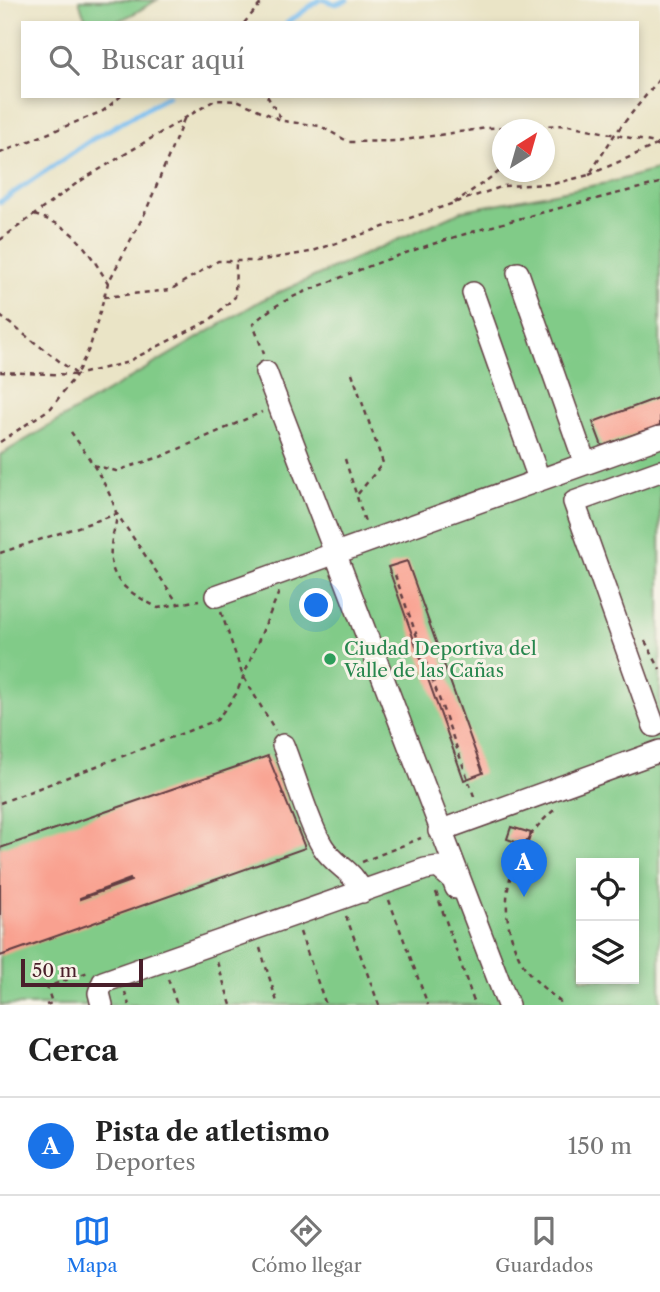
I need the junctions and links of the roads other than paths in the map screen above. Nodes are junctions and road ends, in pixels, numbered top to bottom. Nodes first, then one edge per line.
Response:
1 (517, 273) dead end
2 (473, 293) dead end
3 (265, 372) road end
4 (660, 436) edge
5 (586, 463) junction
6 (660, 471) edge
7 (539, 479) junction
8 (333, 553) junction
9 (216, 596) road end
10 (654, 726) dead end
11 (283, 745) road end
12 (660, 751) edge
13 (439, 831) junction
14 (362, 892) junction
15 (102, 1005) edge
16 (498, 1005) edge
17 (508, 1005) edge

1 - 5 street
2 - 7 street
3 - 8 street
4 - 5 street
5 - 7 street
6 - 10 street
7 - 8 street
8 - 9 street
8 - 13 street
11 - 14 street
12 - 13 street
13 - 17 street
14 - 15 street
14 - 16 street

